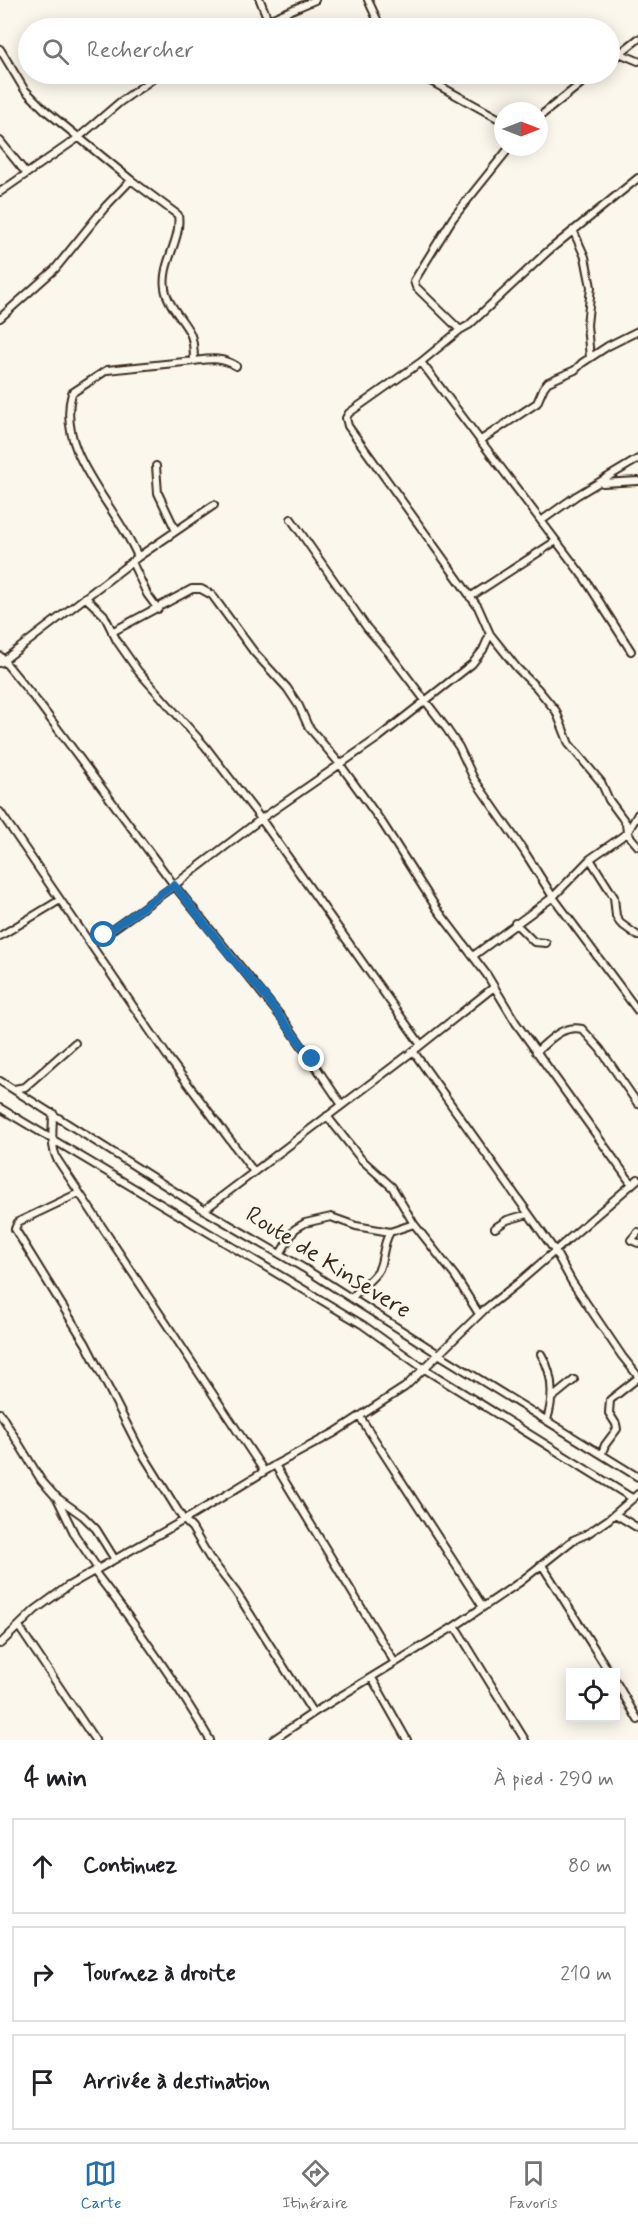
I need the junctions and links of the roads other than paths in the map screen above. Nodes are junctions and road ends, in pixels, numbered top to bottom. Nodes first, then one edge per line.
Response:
1 (260, 0) edge
2 (315, 0) edge
3 (368, 0) edge
4 (267, 18) edge
5 (273, 18) edge
6 (376, 18) edge
7 (638, 39) edge
8 (0, 49) edge
9 (620, 52) edge
10 (620, 53) edge
11 (638, 61) edge
12 (18, 79) edge
13 (21, 84) edge
14 (146, 84) edge
15 (436, 84) edge
16 (580, 84) edge
17 (548, 110) edge
18 (494, 116) edge
19 (78, 138) junction
20 (0, 141) edge
21 (503, 156) edge
22 (26, 173) junction
23 (638, 178) edge
24 (131, 180) junction
25 (0, 192) edge
26 (573, 230) junction
27 (0, 318) edge
28 (460, 330) junction
29 (638, 331) edge
30 (590, 358) junction
31 (194, 361) junction
32 (421, 362) junction
33 (236, 366) dead end
34 (481, 440) junction
35 (638, 459) edge
36 (156, 466) dead end
37 (638, 480) edge
38 (601, 483) junction
39 (214, 505) dead end
40 (291, 519) dead end
41 (541, 521) junction
42 (176, 531) junction
43 (556, 541) junction
44 (138, 557) junction
45 (132, 562) junction
46 (85, 597) junction
47 (470, 597) junction
48 (158, 609) junction
49 (112, 632) junction
50 (490, 633) junction
51 (631, 651) dead end
52 (1, 660) edge
53 (423, 700) junction
54 (339, 764) junction
55 (0, 812) edge
56 (638, 814) edge
57 (261, 819) junction
58 (627, 833) junction
59 (638, 846) edge
60 (590, 859) junction
61 (174, 885) junction
62 (553, 897) junction
63 (60, 900) junction
64 (515, 923) junction
65 (0, 936) edge
66 (638, 936) edge
67 (546, 943) dead end
68 (92, 944) junction
69 (473, 956) junction
70 (494, 987) junction
71 (638, 1011) edge
72 (75, 1043) dead end
73 (421, 1045) junction
74 (413, 1051) junction
75 (536, 1052) junction
76 (0, 1081) edge
77 (13, 1089) junction
78 (638, 1104) edge
79 (342, 1105) junction
80 (0, 1108) edge
81 (53, 1113) junction
82 (327, 1116) junction
83 (52, 1141) junction
84 (254, 1172) junction
85 (638, 1179) edge
86 (632, 1183) junction
87 (79, 1193) junction
88 (204, 1210) junction
89 (528, 1214) junction
90 (414, 1224) junction
91 (495, 1228) dead end
92 (390, 1232) junction
93 (638, 1232) edge
94 (638, 1243) edge
95 (555, 1251) junction
96 (280, 1254) junction
97 (355, 1300) junction
98 (479, 1314) junction
99 (541, 1354) dead end
100 (440, 1355) junction
101 (423, 1368) junction
102 (638, 1377) edge
103 (574, 1380) dead end
104 (552, 1398) junction
105 (0, 1413) edge
106 (360, 1417) junction
107 (547, 1420) junction
108 (602, 1453) junction
109 (274, 1465) junction
110 (264, 1471) junction
111 (638, 1477) edge
112 (55, 1496) junction
113 (635, 1496) edge
114 (615, 1514) junction
115 (183, 1519) junction
116 (638, 1528) edge
117 (114, 1558) junction
118 (542, 1565) junction
119 (95, 1570) junction
120 (483, 1607) junction
121 (454, 1626) junction
122 (19, 1627) junction
123 (0, 1644) edge
124 (395, 1663) junction
125 (606, 1668) edge
126 (372, 1678) junction
127 (620, 1690) edge
128 (313, 1713) junction
129 (638, 1720) edge
130 (284, 1733) junction
131 (95, 1740) edge
132 (210, 1740) edge
133 (273, 1740) edge
134 (289, 1740) edge
135 (407, 1740) edge
136 (525, 1740) edge

1 - 4 street
2 - 5 street
3 - 6 street
7 - 9 street
8 - 12 street
10 - 11 street
13 - 19 street
14 - 19 street
15 - 18 street
16 - 17 street
19 - 22 street
19 - 24 street
20 - 22 street
21 - 28 street
22 - 25 street
23 - 26 street
24 - 27 street
24 - 31 street
26 - 28 street
26 - 30 street
28 - 32 street
29 - 30 street
30 - 34 street
31 - 33 street
31 - 44 street
32 - 34 street
32 - 47 street
34 - 41 street
35 - 38 street
36 - 42 street
37 - 38 street
38 - 41 street
39 - 42 street
40 - 53 street
41 - 43 street
42 - 44 street
43 - 47 street
43 - 51 street
44 - 45 street
45 - 46 street
45 - 48 street
46 - 49 street
46 - 52 street
47 - 50 street
48 - 49 street
48 - 54 street
49 - 57 street
50 - 53 street
50 - 58 street
52 - 61 street
53 - 54 street
53 - 62 street
54 - 57 street
54 - 69 street
55 - 63 street
56 - 58 street
57 - 61 street
57 - 73 street
58 - 59 street
58 - 60 street
60 - 62 street
60 - 66 street
61 - 68 street
61 - 79 street
62 - 64 street
62 - 71 street
63 - 65 street
63 - 68 street
64 - 67 street
64 - 69 street
68 - 84 street
69 - 70 street
70 - 73 street
70 - 75 street
72 - 77 street
73 - 74 street
74 - 79 street
74 - 89 street
75 - 78 street
75 - 86 street
76 - 77 street, Route de Kinsevere
77 - 81 street, Route de Kinsevere
79 - 82 street
80 - 83 street
81 - 83 street
81 - 88 street, Route de Kinsevere
82 - 84 street
82 - 90 street
83 - 87 street
83 - 101 street
84 - 88 street
85 - 86 street
86 - 95 street
87 - 110 street
87 - 115 street
88 - 96 street, Route de Kinsevere
89 - 91 street
89 - 95 street
90 - 92 street
90 - 98 street
92 - 96 street
92 - 97 street
93 - 94 street
95 - 98 street
95 - 102 street
96 - 97 street, Route de Kinsevere
97 - 100 street, Route de Kinsevere
98 - 100 street
99 - 104 street
100 - 101 street
100 - 107 street, Route de Kinsevere
101 - 106 street
101 - 113 street
102 - 108 street
103 - 104 street
104 - 107 street
105 - 112 street
106 - 109 street
106 - 120 street
107 - 108 street, Route de Kinsevere
108 - 111 street, Route de Kinsevere
109 - 110 street
109 - 124 street
110 - 115 street
112 - 117 street
112 - 119 street
113 - 114 street
114 - 116 street
114 - 118 street
115 - 117 street
115 - 128 street
117 - 119 street
118 - 120 street
118 - 125 street
119 - 122 street
119 - 132 street
120 - 121 street
121 - 124 street
121 - 136 street
122 - 123 street
122 - 131 street
124 - 126 street
126 - 128 street
126 - 135 street
127 - 129 street
128 - 130 street
130 - 133 street
130 - 134 street

